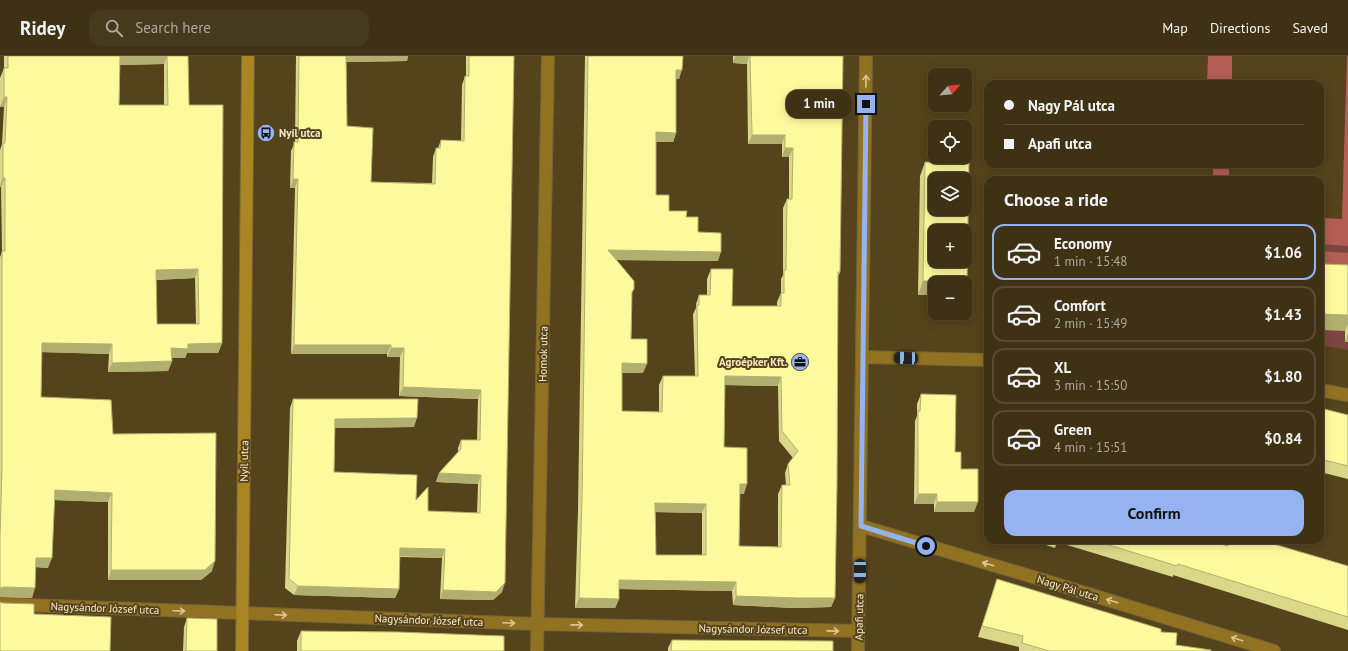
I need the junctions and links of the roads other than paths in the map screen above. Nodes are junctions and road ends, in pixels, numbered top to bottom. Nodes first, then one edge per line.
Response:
1 (248, 56) edge
2 (548, 56) edge
3 (866, 56) edge
4 (862, 357) junction
5 (984, 360) edge
6 (1324, 391) edge
7 (1348, 395) edge
8 (861, 526) junction
9 (0, 604) edge
10 (242, 613) junction
11 (538, 624) junction
12 (858, 631) junction
13 (242, 651) edge
14 (537, 651) edge
15 (858, 651) edge
16 (1274, 651) edge

1 - 10 main road, Nyíl utca
2 - 11 street, Homok utca
4 -> 3 street, Apafi utca
4 - 5 street
4 - 8 street, Apafi utca
6 - 7 street
8 - 12 street, Apafi utca
16 -> 8 street, Nagy Pál utca
9 -> 10 street, Nagysándor József utca
10 -> 11 street, Nagysándor József utca
10 - 13 main road, Nyíl utca
11 -> 12 street, Nagysándor József utca
11 - 14 street, Homok utca
12 - 15 street, Apafi utca

